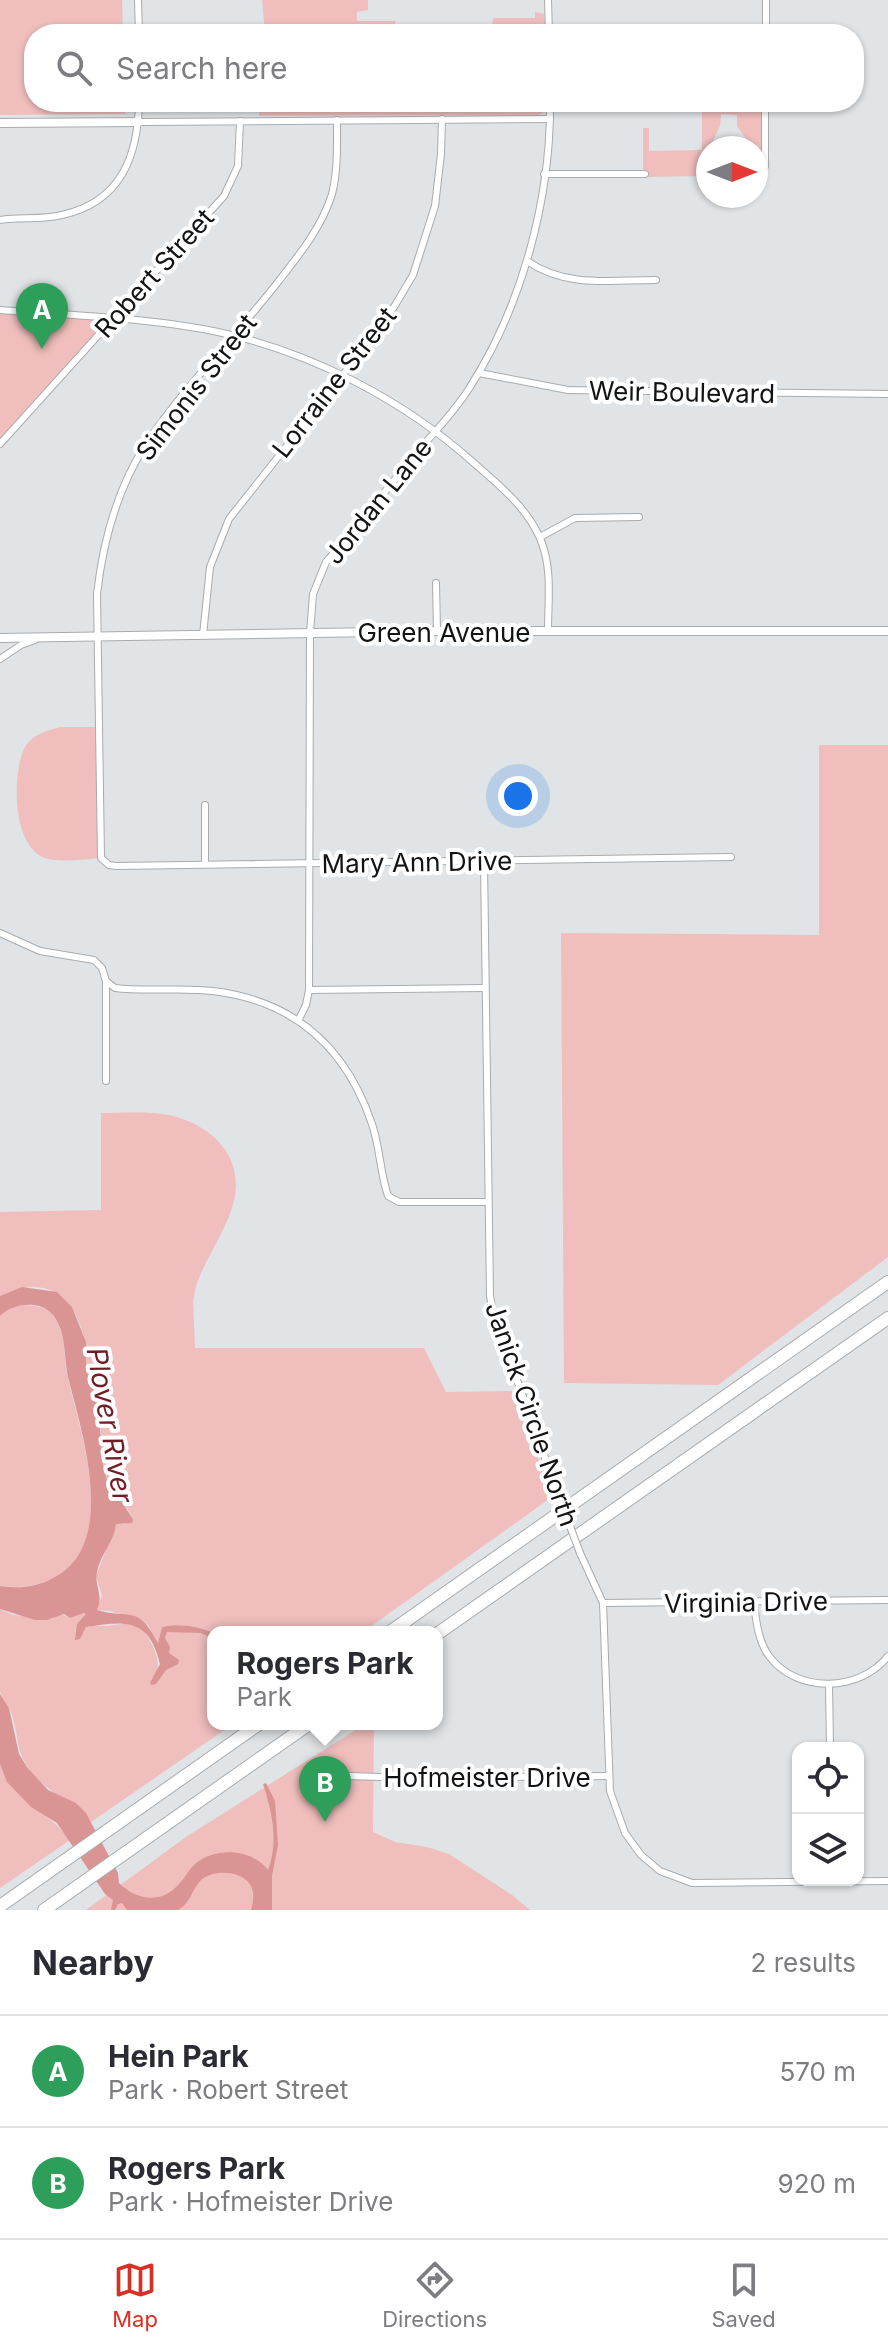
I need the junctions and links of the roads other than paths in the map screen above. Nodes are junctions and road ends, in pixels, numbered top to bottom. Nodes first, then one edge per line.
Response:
1 (138, 0) edge
2 (548, 0) edge
3 (766, 0) edge
4 (139, 24) edge
5 (549, 24) edge
6 (766, 24) edge
7 (139, 112) edge
8 (550, 112) edge
9 (765, 112) edge
10 (442, 119) junction
11 (550, 119) junction
12 (337, 120) junction
13 (240, 121) junction
14 (139, 122) junction
15 (0, 123) edge
16 (765, 136) edge
17 (544, 174) junction
18 (645, 174) dead end
19 (0, 220) edge
20 (527, 261) junction
21 (656, 280) dead end
22 (0, 310) edge
23 (112, 319) junction
24 (234, 336) junction
25 (479, 373) junction
26 (343, 375) junction
27 (888, 394) edge
28 (436, 431) junction
29 (0, 444) edge
30 (639, 517) dead end
31 (540, 537) junction
32 (436, 583) dead end
33 (437, 631) junction
34 (888, 631) edge
35 (548, 632) junction
36 (310, 633) junction
37 (203, 635) junction
38 (98, 637) junction
39 (0, 638) edge
40 (42, 638) junction
41 (0, 659) edge
42 (205, 805) dead end
43 (731, 857) dead end
44 (104, 862) joint
45 (484, 862) junction
46 (310, 863) junction
47 (205, 864) junction
48 (0, 933) edge
49 (106, 981) junction
50 (485, 988) junction
51 (309, 990) junction
52 (299, 1019) junction
53 (106, 1081) dead end
54 (488, 1202) junction
55 (888, 1282) edge
56 (888, 1318) edge
57 (888, 1600) edge
58 (603, 1603) junction
59 (754, 1603) junction
60 (399, 1626) edge
61 (443, 1630) edge
62 (888, 1656) edge
63 (829, 1684) junction
64 (250, 1730) edge
65 (301, 1730) edge
66 (830, 1742) edge
67 (318, 1775) dead end
68 (608, 1776) junction
69 (92, 1878) junction
70 (864, 1881) edge
71 (888, 1881) edge
72 (792, 1882) edge
73 (0, 1906) edge
74 (44, 1910) edge
75 (56, 1910) edge

1 - 4 street
2 - 5 street
3 - 6 street
7 - 14 street
8 - 11 street, Jordan Lane
9 - 16 street
10 - 11 street
10 - 12 street
10 - 26 street, Lorraine Street
11 - 17 street, Jordan Lane
12 - 13 street
12 - 24 street, Simonis Street
13 - 14 street
13 - 23 street, Robert Street
14 - 15 street
14 - 19 street
17 - 18 street
17 - 20 street, Jordan Lane
20 - 21 street
20 - 25 street, Jordan Lane
22 - 23 street
23 - 24 street
23 - 29 street, Robert Street
24 - 26 street
24 - 38 street, Simonis Street
25 - 27 street, Weir Boulevard
25 - 28 street, Jordan Lane
26 - 28 street
26 - 37 street, Lorraine Street
28 - 31 street
28 - 36 street, Jordan Lane
30 - 31 street
31 - 35 street
32 - 33 street
33 - 35 street, Green Avenue
33 - 36 street, Green Avenue
34 - 35 street, Green Avenue
36 - 37 street, Green Avenue
36 - 46 street, Jordan Lane
37 - 38 street, Green Avenue
38 - 40 street, Green Avenue
38 - 44 street, Simonis Street
39 - 40 street, Green Avenue
40 - 41 street
42 - 47 street
43 - 45 street, Mary Ann Drive
44 - 47 street, Mary Ann Drive
45 - 46 street, Mary Ann Drive
45 - 50 street, Janick Circle North
46 - 47 street, Mary Ann Drive
46 - 51 street, Jordan Lane
48 - 49 street
49 - 52 street
49 - 53 street
50 - 51 street
50 - 54 street, Janick Circle North
51 - 52 street, Jordan Lane
52 - 54 street
54 - 58 street, Janick Circle North, bridge
55 - 60 highway
56 - 61 highway
57 - 59 street, Virginia Drive
58 - 59 street, Virginia Drive
58 - 68 street, Janick Circle North
59 - 63 street
62 - 63 street
63 - 66 street
64 - 73 highway
65 - 69 highway
67 - 68 street, Hofmeister Drive
68 - 72 street, Janick Circle North
69 - 74 highway
69 - 75 highway
70 - 71 street

